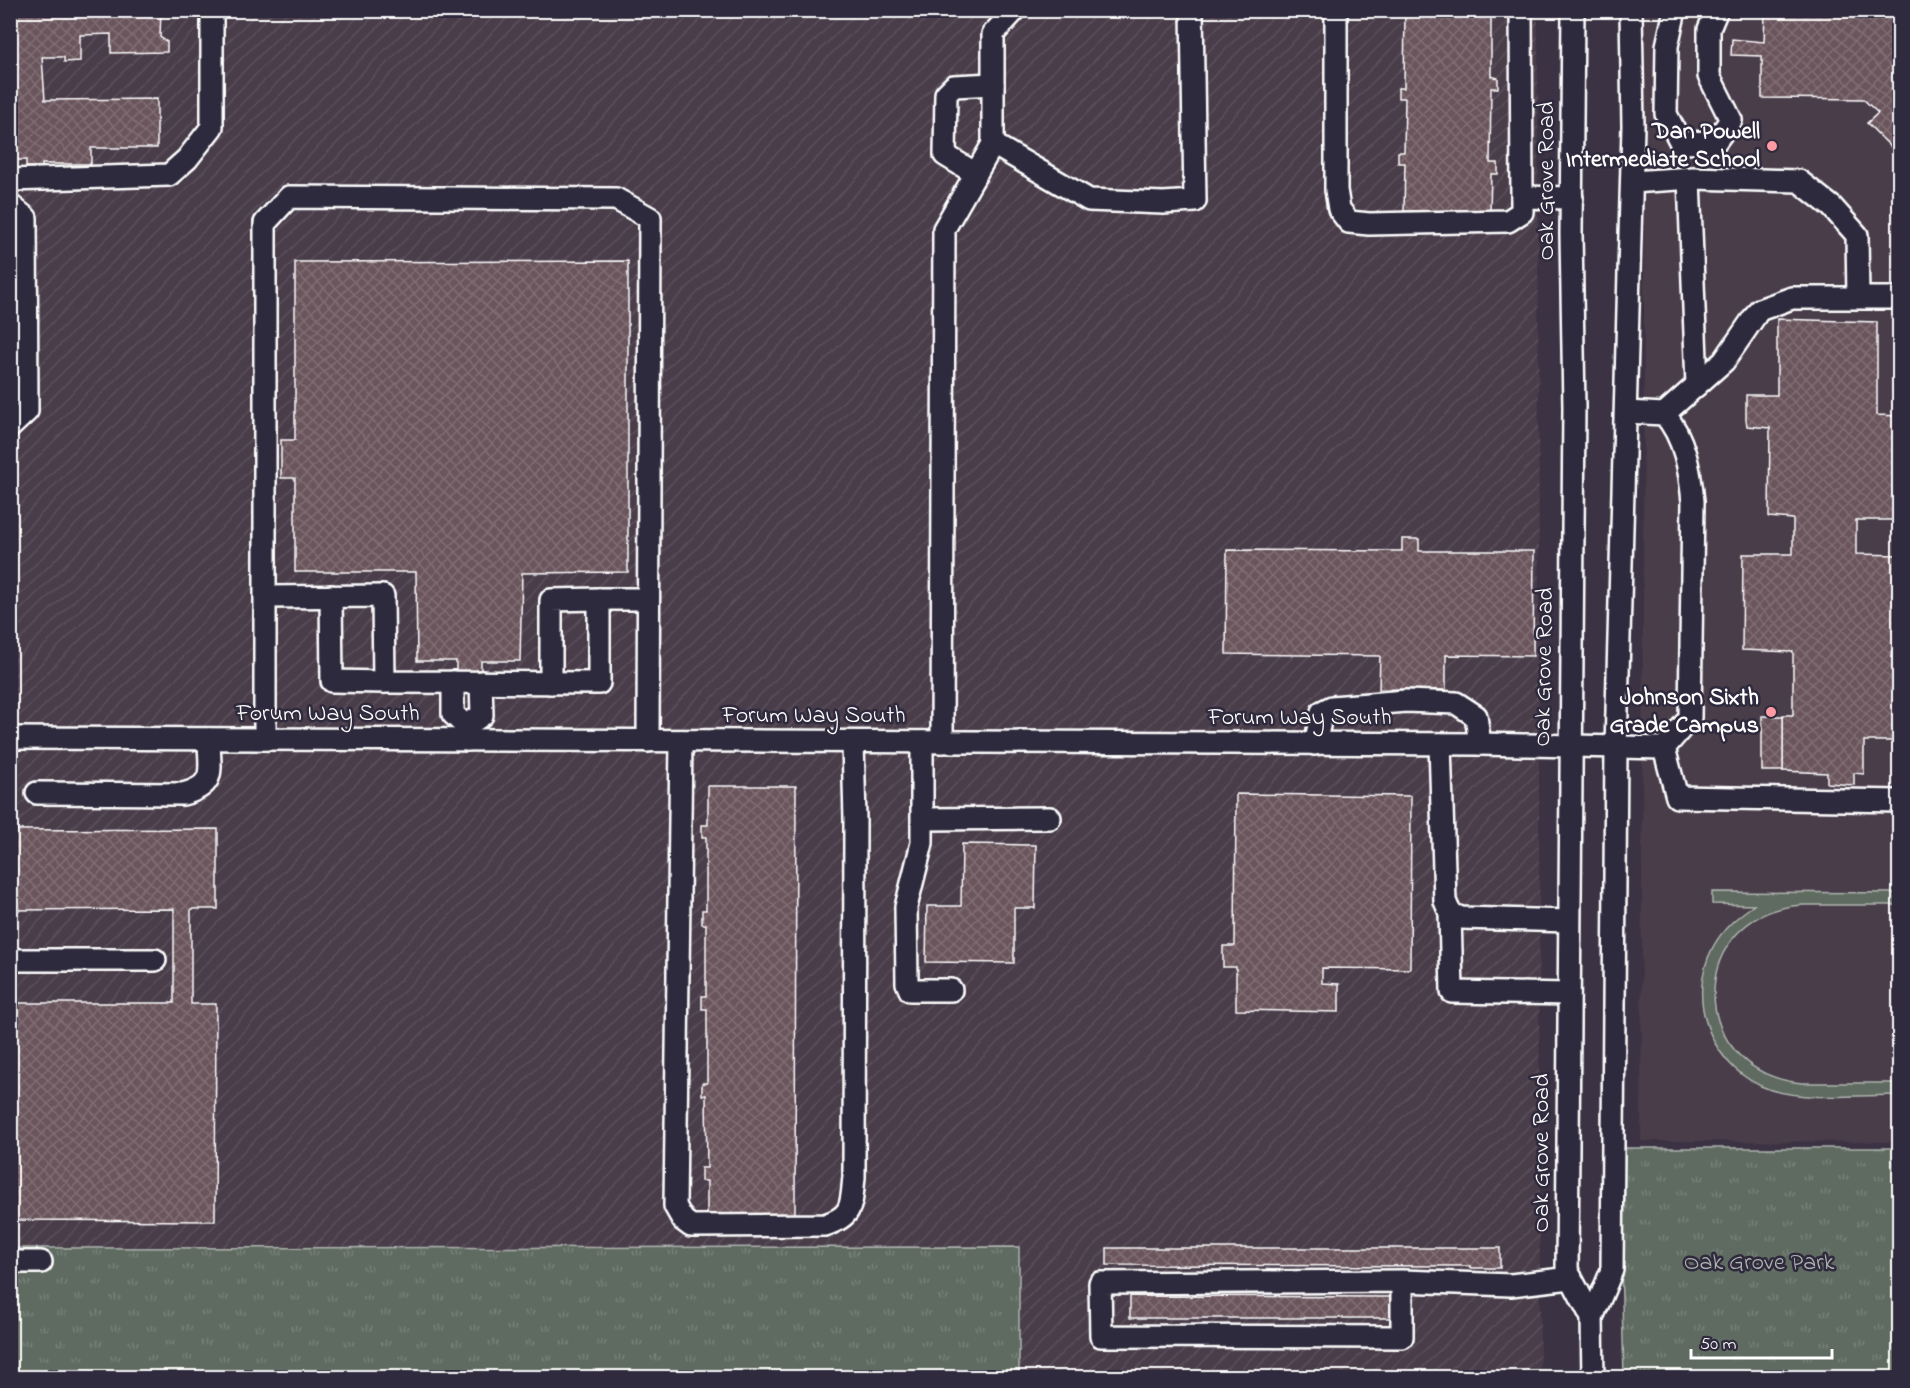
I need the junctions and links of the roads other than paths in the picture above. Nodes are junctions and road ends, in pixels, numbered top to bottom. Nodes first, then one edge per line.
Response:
1 (212, 10) edge
2 (1015, 10) edge
3 (1192, 10) edge
4 (1336, 10) edge
5 (1521, 10) edge
6 (1573, 10) edge
7 (1631, 10) edge
8 (1675, 10) edge
9 (1717, 10) edge
10 (993, 84) junction
11 (993, 144) junction
12 (976, 174) junction
13 (1689, 179) junction
14 (10, 180) edge
15 (1632, 182) junction
16 (1522, 197) junction
17 (1572, 198) junction
18 (10, 205) edge
19 (1858, 297) junction
20 (1899, 298) edge
21 (1697, 385) junction
22 (1626, 412) junction
23 (1664, 414) junction
24 (10, 428) edge
25 (331, 596) junction
26 (265, 597) junction
27 (599, 599) junction
28 (648, 599) junction
29 (384, 682) junction
30 (453, 682) junction
31 (482, 682) junction
32 (551, 682) junction
33 (467, 733) junction
34 (10, 738) edge
35 (209, 739) junction
36 (264, 739) junction
37 (648, 741) junction
38 (681, 741) junction
39 (853, 742) junction
40 (932, 742) junction
41 (1315, 744) junction
42 (1440, 744) junction
43 (1480, 744) junction
44 (1570, 745) junction
45 (1616, 747) junction
46 (1664, 748) junction
47 (37, 793) dead end
48 (1899, 801) edge
49 (1050, 818) dead end
50 (923, 819) junction
51 (1450, 913) junction
52 (1569, 921) junction
53 (10, 960) edge
54 (155, 960) dead end
55 (951, 990) dead end
56 (1569, 994) junction
57 (10, 1262) edge
58 (41, 1262) dead end
59 (1571, 1278) junction
60 (1402, 1281) junction
61 (1592, 1318) junction
62 (1593, 1377) edge

1 - 14 street
2 - 10 street
3 - 11 street
4 - 16 street
5 - 16 street
6 - 17 street, Oak Grove Road
7 - 15 street, Oak Grove Road
8 - 9 street
10 - 11 street
10 - 12 street
11 - 12 street
12 - 40 street
13 - 15 street
13 - 19 street
13 - 21 street
15 - 22 street, Oak Grove Road
16 - 17 street
17 - 44 street, Oak Grove Road
18 - 24 street
19 - 20 street
19 - 21 street
21 - 23 street
22 - 23 street
22 - 45 street, Oak Grove Road
23 - 46 street
25 - 26 street
25 - 29 street
25 - 29 street
26 - 28 street
26 - 36 street
27 - 28 street
27 - 32 street
27 - 32 street
28 - 37 street
29 - 30 street
30 - 31 street
30 - 33 street
31 - 32 street
31 - 33 street
33 - 36 street, Forum Way South
33 - 37 street, Forum Way South
34 - 35 street, Forum Way South
35 - 36 street, Forum Way South
35 - 47 street
37 - 38 street, Forum Way South
38 - 39 street, Forum Way South
38 - 39 street
39 - 40 street, Forum Way South
40 - 41 street, Forum Way South
40 - 50 street
41 - 42 street, Forum Way South
41 - 43 street
42 - 43 street, Forum Way South
42 - 51 street
43 - 44 street, Forum Way South
44 - 45 street, Forum Way South
44 - 52 street, Oak Grove Road
45 - 46 street, Forum Way South
45 - 61 street, Oak Grove Road
46 - 48 street
49 - 50 street
50 - 55 street
51 - 52 street
51 - 56 street
52 - 56 street, Oak Grove Road
53 - 54 street
56 - 59 street, Oak Grove Road
57 - 58 street
59 - 60 street
59 - 61 street, Oak Grove Road
60 - 60 street
61 - 62 street, Oak Grove Road

